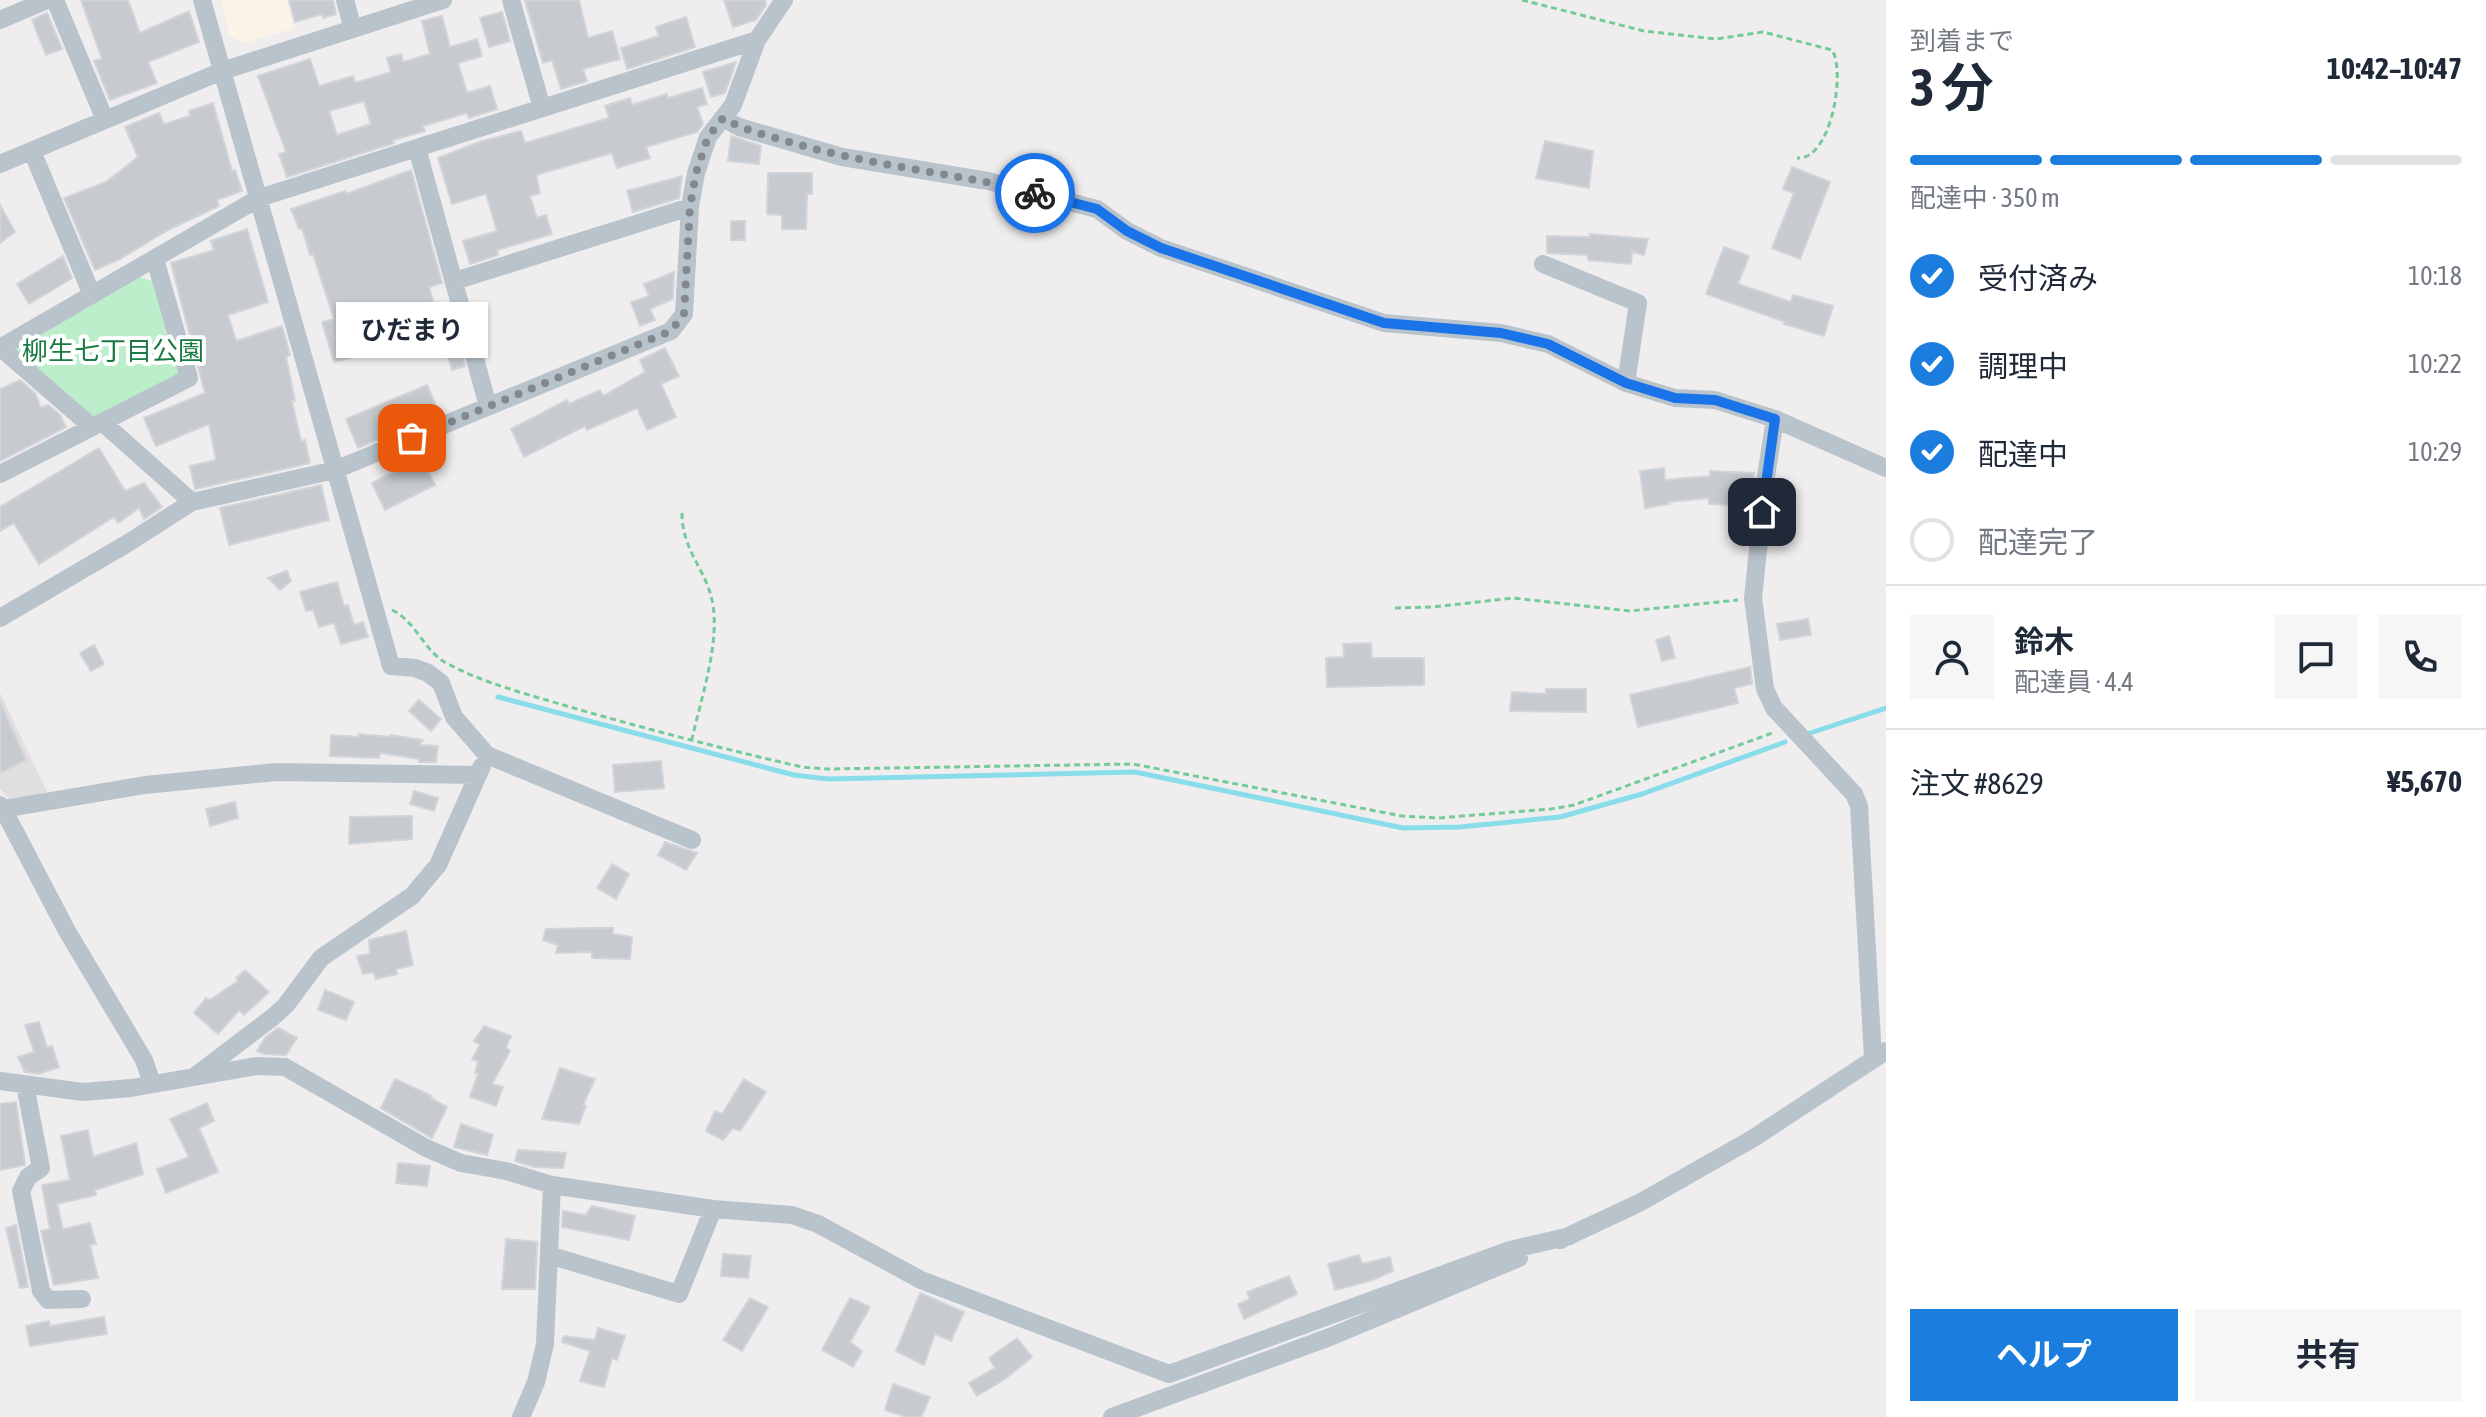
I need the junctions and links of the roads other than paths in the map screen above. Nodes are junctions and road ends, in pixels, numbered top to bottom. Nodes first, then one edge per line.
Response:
1 (47, 0) edge
2 (55, 0) edge
3 (202, 0) edge
4 (345, 0) edge
5 (443, 0) edge
6 (511, 0) edge
7 (784, 0) edge
8 (0, 20) edge
9 (353, 29) junction
10 (757, 40) junction
11 (222, 71) junction
12 (542, 108) junction
13 (723, 118) junction
14 (105, 120) junction
15 (417, 148) junction
16 (32, 151) junction
17 (0, 164) edge
18 (259, 198) junction
19 (690, 207) junction
20 (155, 259) junction
21 (1543, 264) dead end
22 (455, 281) junction
23 (92, 295) junction
24 (0, 348) edge
25 (1626, 383) junction
26 (488, 406) junction
27 (1775, 419) junction
28 (97, 425) junction
29 (1886, 468) edge
30 (335, 470) junction
31 (0, 474) edge
32 (192, 502) junction
33 (0, 618) edge
34 (487, 755) junction
35 (478, 775) junction
36 (2, 807) edge
37 (692, 840) dead end
38 (1880, 1054) edge
39 (192, 1078) junction
40 (0, 1081) edge
41 (152, 1083) junction
42 (25, 1085) junction
43 (552, 1185) junction
44 (713, 1209) junction
45 (1570, 1236) junction
46 (549, 1255) junction
47 (82, 1299) dead end
48 (521, 1417) edge
49 (1112, 1417) edge

1 - 8 street
2 - 14 street
3 - 11 street
4 - 9 street
5 - 9 street
6 - 12 street
7 - 10 street
9 - 11 street
10 - 12 street
10 - 13 street
11 - 14 street
11 - 18 street
12 - 15 street
13 - 19 street
13 - 25 street
14 - 16 street
15 - 18 street
15 - 22 street
16 - 17 street
16 - 23 street
18 - 20 street
18 - 30 street
19 - 22 street
19 - 26 street
20 - 23 street
20 - 28 street
21 - 25 street
22 - 26 street
23 - 24 street
24 - 28 street
25 - 27 street
26 - 30 street
27 - 29 street
27 - 38 street
28 - 31 street
28 - 32 street
30 - 32 street
30 - 34 street
32 - 33 street
34 - 35 street
34 - 37 street
35 - 36 street
35 - 39 street
36 - 41 street
38 - 45 street
39 - 41 street
39 - 43 street
40 - 42 street
41 - 42 street
42 - 47 street
43 - 44 street
43 - 46 street
44 - 45 street
44 - 46 street
45 - 49 street
46 - 48 street

